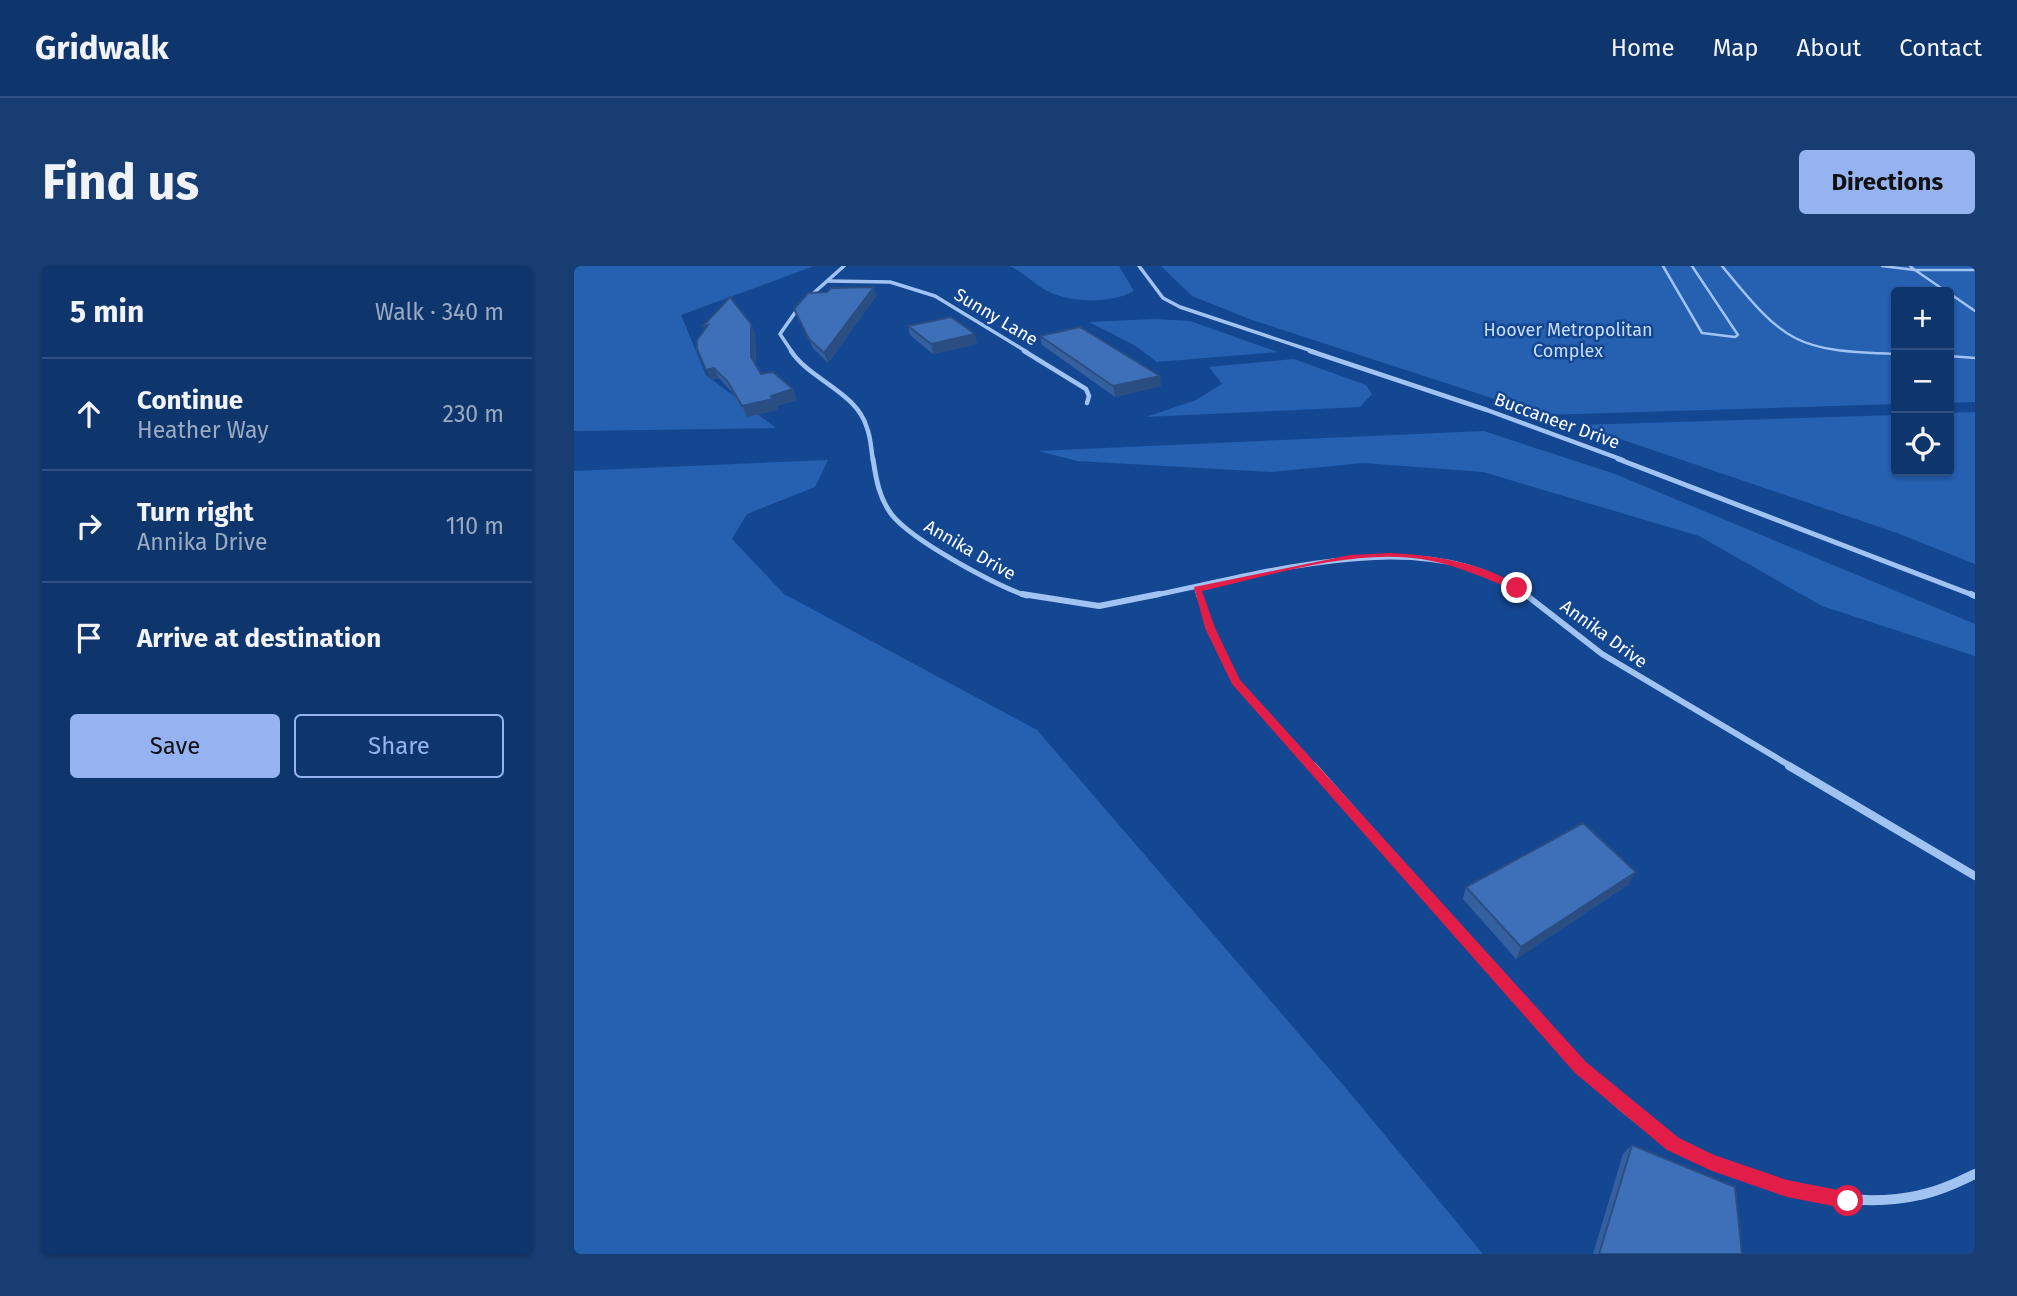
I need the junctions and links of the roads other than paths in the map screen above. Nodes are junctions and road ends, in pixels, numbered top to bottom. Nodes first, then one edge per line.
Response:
1 (844, 266) edge
2 (1139, 266) edge
3 (1663, 266) edge
4 (1692, 266) edge
5 (1722, 266) edge
6 (1882, 266) edge
7 (1910, 266) edge
8 (1915, 270) junction
9 (1975, 270) edge
10 (828, 281) junction
11 (1939, 287) edge
12 (1954, 297) edge
13 (1975, 311) edge
14 (1891, 354) edge
15 (1954, 356) edge
16 (1975, 358) edge
17 (1087, 403) dead end
18 (1197, 589) junction
19 (1975, 596) edge
20 (1975, 876) edge
21 (1975, 1174) edge

1 - 10 street, Annika Drive
2 - 19 street, Buccaneer Drive
3 - 4 lane
5 - 14 lane
6 - 8 lane
7 - 8 lane
8 - 9 lane
8 - 11 lane
10 - 17 street, Sunny Lane
10 - 18 street, Annika Drive
12 - 13 lane
15 - 16 lane
18 - 20 street, Annika Drive
18 - 21 street

